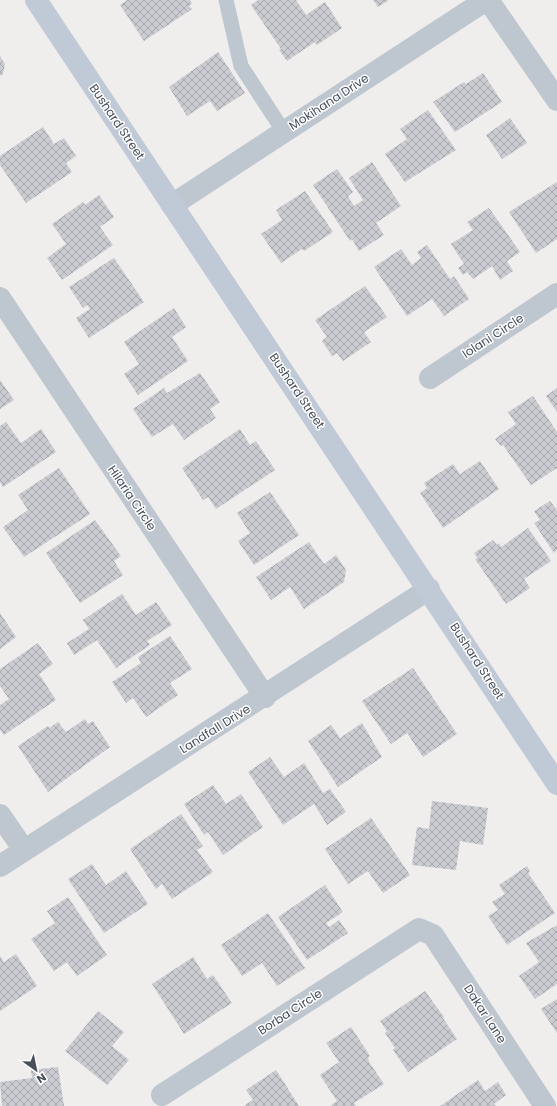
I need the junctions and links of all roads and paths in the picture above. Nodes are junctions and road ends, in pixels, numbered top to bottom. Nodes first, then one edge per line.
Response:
1 (36, 0) edge
2 (226, 0) edge
3 (487, 0) edge
4 (557, 100) edge
5 (284, 132) junction
6 (172, 205) junction
7 (557, 294) edge
8 (0, 298) edge
9 (430, 378) dead end
10 (429, 590) junction
11 (265, 697) junction
12 (557, 784) edge
13 (0, 815) edge
14 (24, 850) junction
15 (0, 866) edge
16 (419, 929) joint
17 (162, 1095) dead end
18 (546, 1106) edge

1 - 6 street, Bushard Street
2 - 5 lane
3 - 4 street
3 - 5 street, Mokihana Drive
5 - 6 street, Mokihana Drive
6 - 10 street, Bushard Street
7 - 9 street, Iolani Circle
8 - 11 street, Hilaria Circle
10 - 11 street, Landfall Drive
10 - 12 street, Bushard Street
11 - 14 street, Landfall Drive
13 - 14 street
14 - 15 street, Landfall Drive
16 - 17 street, Borba Circle
16 - 18 street, Dakar Lane

